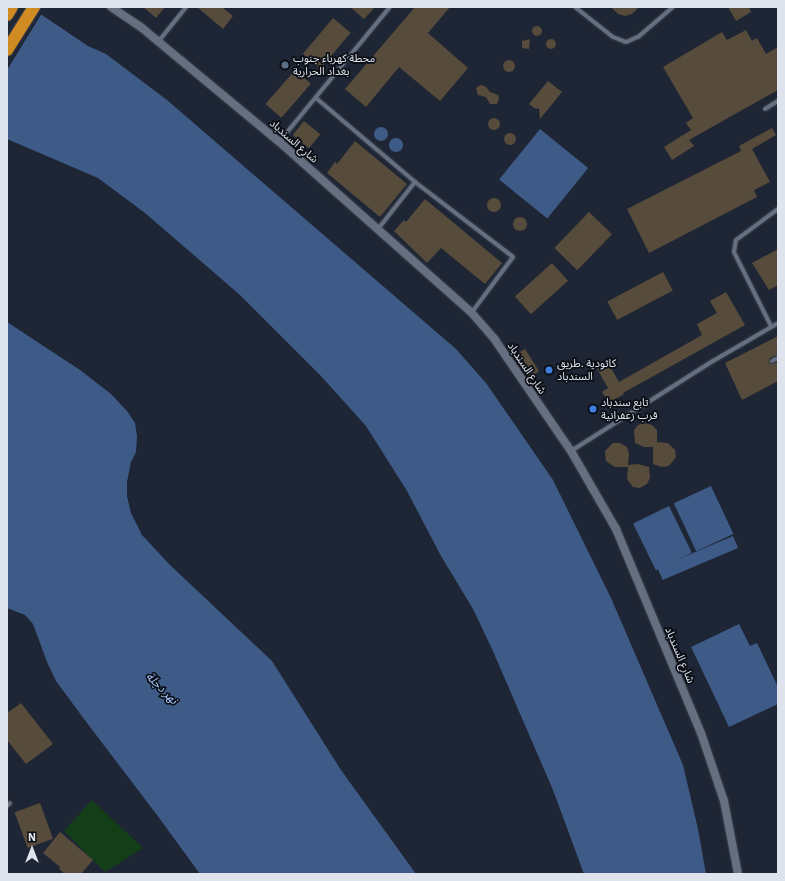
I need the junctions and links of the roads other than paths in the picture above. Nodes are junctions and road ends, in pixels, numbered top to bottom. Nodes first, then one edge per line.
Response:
1 (12, 7) edge
2 (34, 7) edge
3 (111, 7) edge
4 (186, 7) edge
5 (390, 7) edge
6 (575, 7) edge
7 (673, 7) edge
8 (7, 14) edge
9 (158, 42) junction
10 (7, 50) edge
11 (316, 98) junction
12 (778, 101) edge
13 (765, 109) dead end
14 (279, 142) junction
15 (415, 182) junction
16 (778, 210) edge
17 (378, 229) junction
18 (471, 312) junction
19 (778, 323) edge
20 (772, 326) junction
21 (778, 358) edge
22 (772, 361) dead end
23 (571, 451) junction
24 (738, 874) edge

1 - 8 highway
2 - 10 highway
3 - 9 street, شارع السندباد
4 - 9 lane
5 - 11 lane
6 - 7 lane
9 - 14 street, شارع السندباد
11 - 14 lane
11 - 15 lane
12 - 13 lane
14 - 17 street, شارع السندباد
15 - 17 lane
15 - 18 lane
16 - 20 lane
17 - 18 street, شارع السندباد
18 - 23 street, شارع السندباد
19 - 20 lane
20 - 23 lane
21 - 22 lane
23 - 24 street, شارع السندباد

